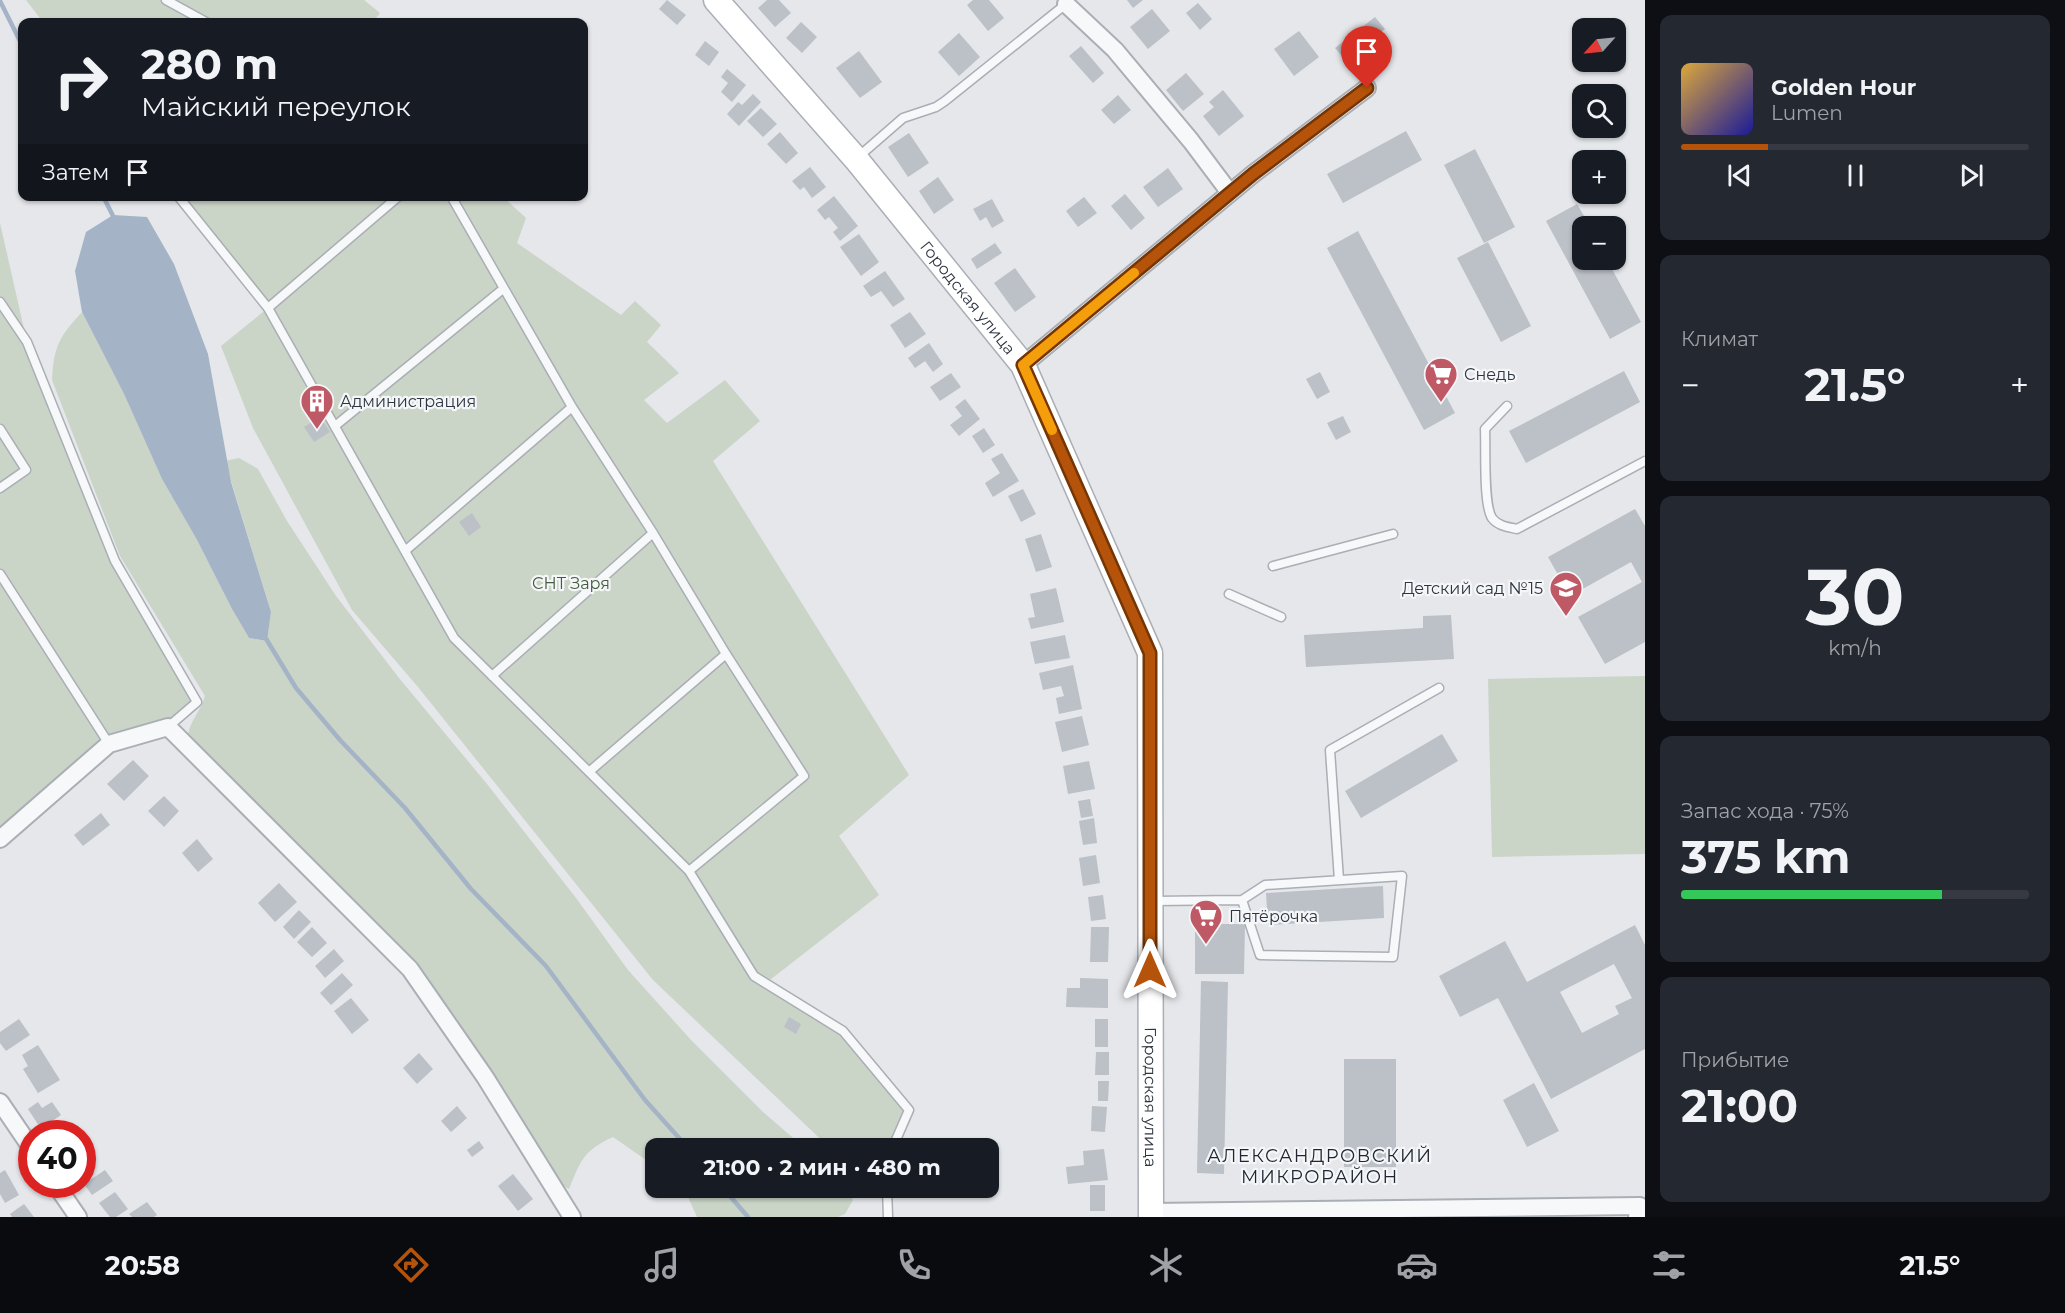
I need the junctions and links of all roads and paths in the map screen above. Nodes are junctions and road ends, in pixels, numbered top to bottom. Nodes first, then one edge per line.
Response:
1 (166, 0) edge
2 (717, 0) edge
3 (1066, 4) joint
4 (199, 18) edge
5 (1367, 88) dead end
6 (856, 159) junction
7 (1230, 193) junction
8 (182, 201) edge
9 (393, 201) edge
10 (454, 201) edge
11 (502, 289) junction
12 (0, 302) edge
13 (268, 308) junction
14 (1023, 365) junction
15 (1507, 406) dead end
16 (572, 407) junction
17 (335, 426) junction
18 (0, 429) edge
19 (1645, 461) edge
20 (0, 488) edge
21 (653, 533) junction
22 (1393, 534) dead end
23 (405, 551) junction
24 (1273, 566) dead end
25 (0, 574) edge
26 (1229, 594) dead end
27 (1281, 617) dead end
28 (726, 654) junction
29 (492, 676) junction
30 (1439, 688) dead end
31 (168, 727) junction
32 (109, 744) junction
33 (590, 771) junction
34 (0, 839) edge
35 (689, 871) junction
36 (1339, 880) junction
37 (1242, 900) junction
38 (1150, 901) junction
39 (0, 1102) edge
40 (18, 1128) edge
41 (897, 1138) edge
42 (65, 1198) edge
43 (887, 1198) edge
44 (1641, 1209) edge
45 (1151, 1214) edge
46 (78, 1217) edge
47 (572, 1217) edge
48 (888, 1217) edge

1 - 4 lane
2 - 6 street, Городская улица
3 - 6 lane
3 - 7 street
5 - 7 street
6 - 14 street, Городская улица
7 - 14 street
8 - 13 lane
9 - 13 lane
10 - 11 lane
11 - 16 lane
11 - 17 lane
12 - 31 lane
13 - 17 lane
14 - 38 street, Городская улица
15 - 19 lane
16 - 21 lane
16 - 23 lane
17 - 23 lane
18 - 20 lane
21 - 28 lane
21 - 29 lane
22 - 24 lane
23 - 29 lane
25 - 32 lane
26 - 27 lane
28 - 33 lane
28 - 35 lane
29 - 33 lane
30 - 36 lane
31 - 32 street
31 - 47 street
32 - 34 street
33 - 35 lane
35 - 41 lane
36 - 37 lane
36 - 37 lane
37 - 38 lane
38 - 45 street, Городская улица
39 - 40 street
42 - 46 street
43 - 48 lane
44 - 45 street

